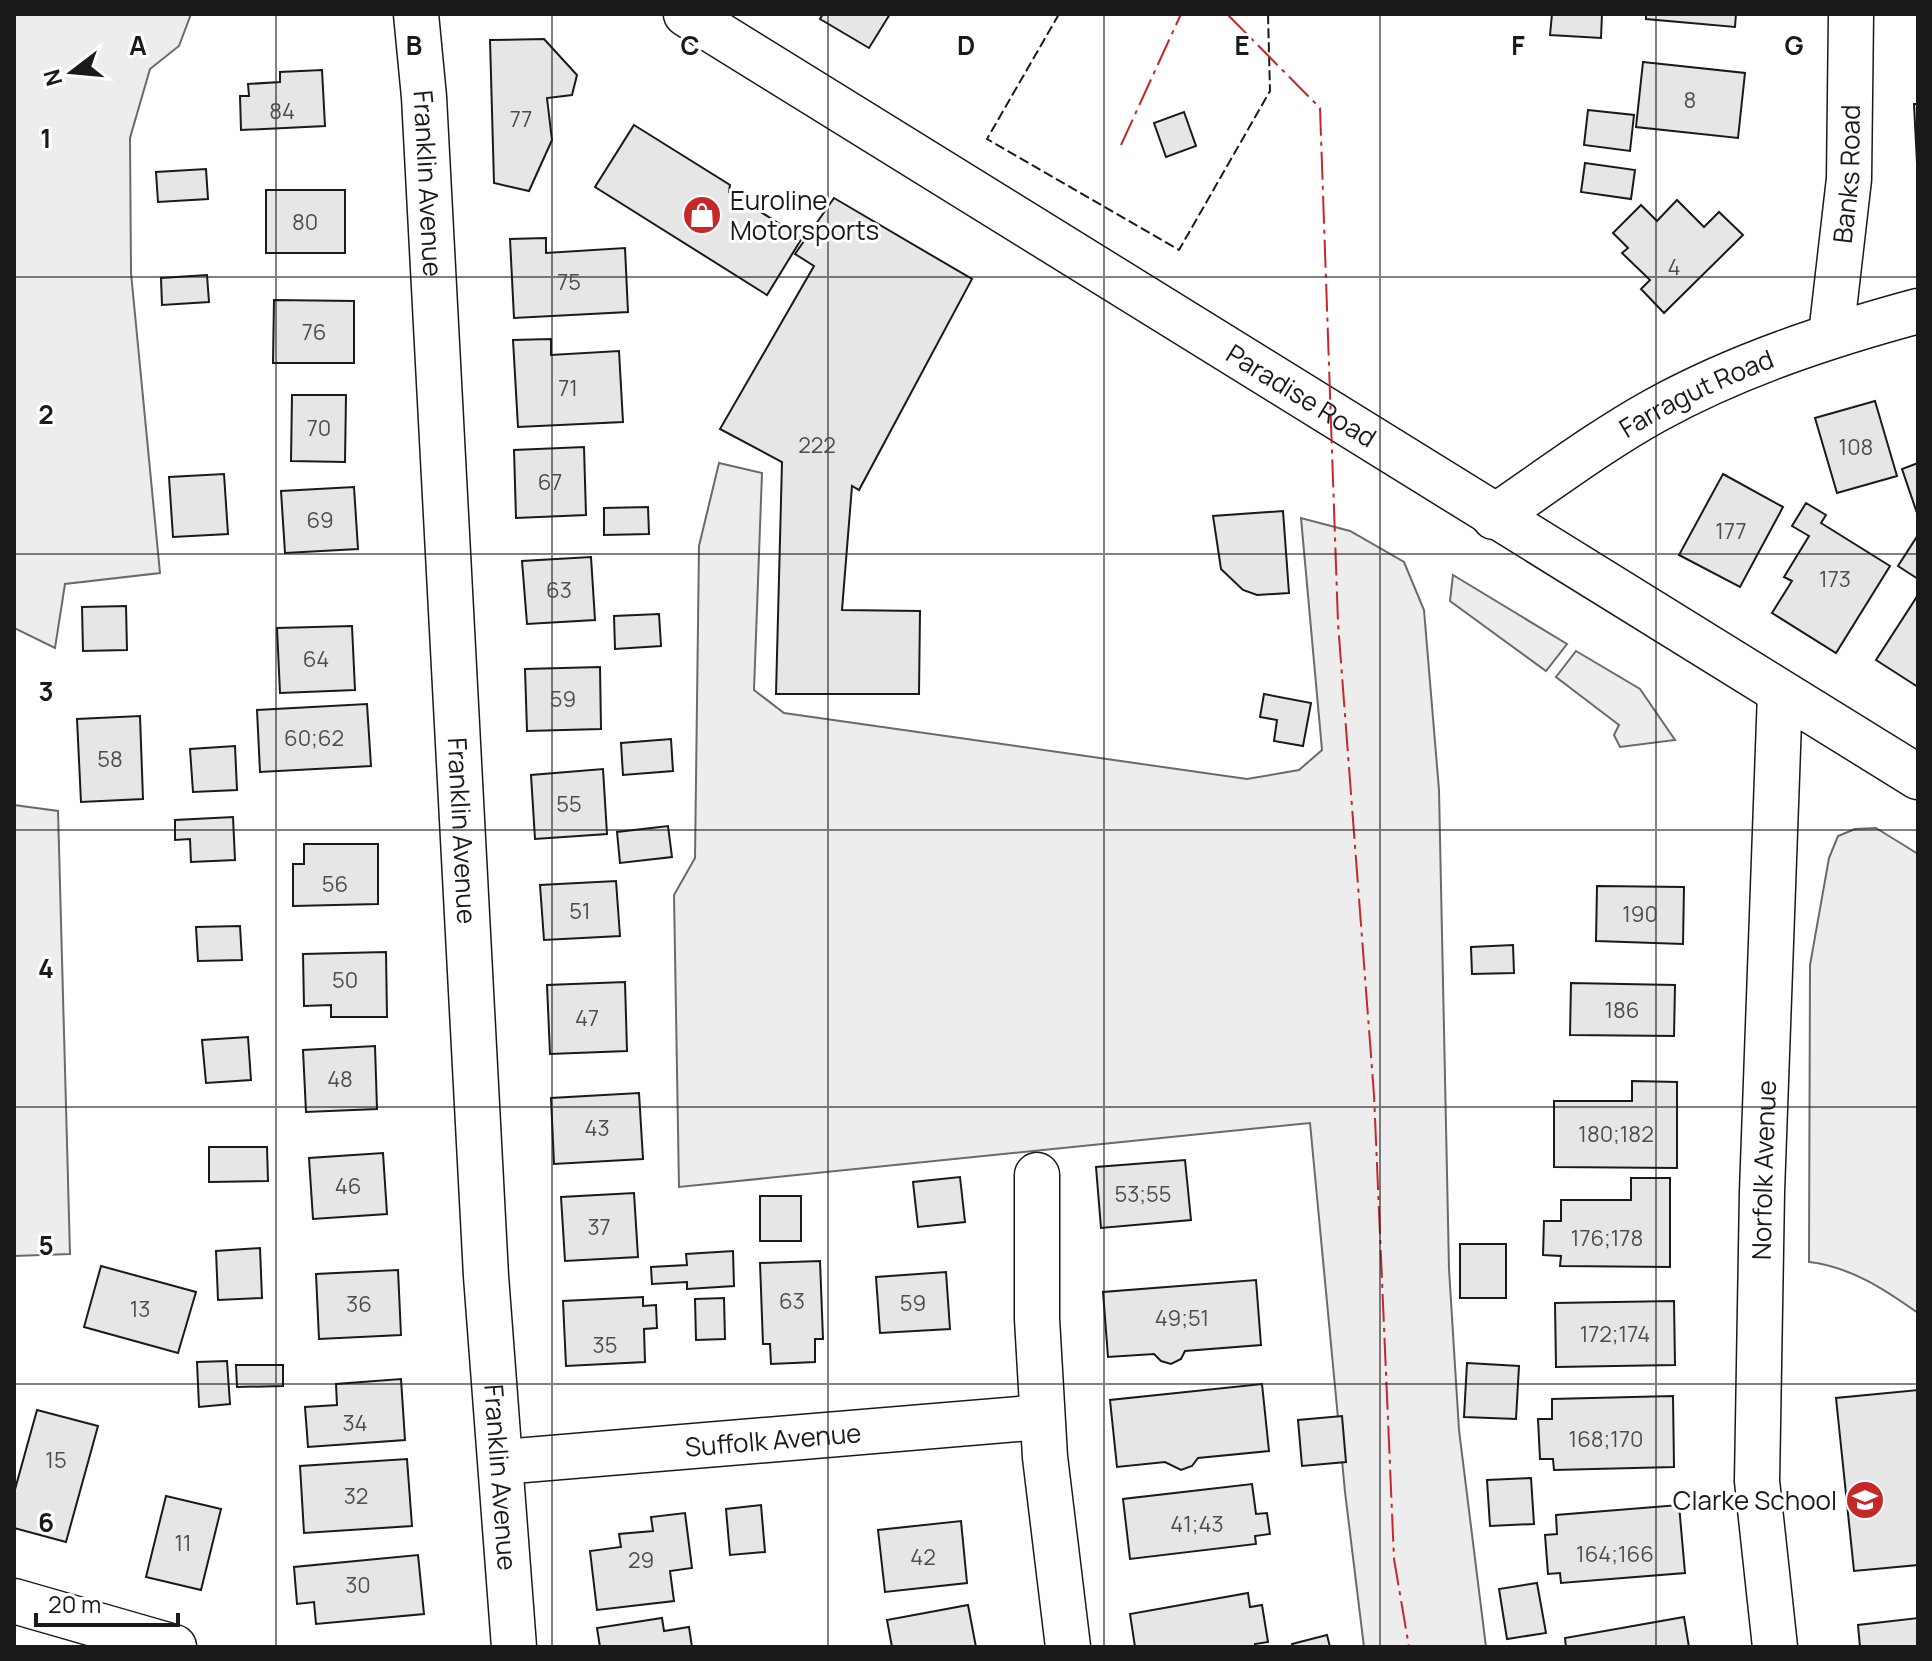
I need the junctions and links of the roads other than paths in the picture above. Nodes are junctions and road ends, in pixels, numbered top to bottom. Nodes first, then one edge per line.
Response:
1 (416, 14) edge
2 (686, 14) edge
3 (1851, 14) edge
4 (1918, 311) edge
5 (1831, 335) junction
6 (1494, 517) junction
7 (1780, 693) junction
8 (1918, 777) edge
9 (1037, 1175) dead end
10 (1042, 1417) junction
11 (502, 1462) junction
12 (14, 1601) edge
13 (174, 1647) edge
14 (514, 1647) edge
15 (1068, 1647) edge
16 (1775, 1647) edge

1 - 11 main road, Franklin Avenue
2 - 6 main road, Paradise Road
3 - 5 main road, Banks Road
4 - 5 main road, Farragut Road
5 - 6 main road, Farragut Road
6 - 7 main road, Paradise Road
7 - 8 main road, Paradise Road
7 - 16 main road, Norfolk Avenue
9 - 10 main road
10 - 11 main road, Suffolk Avenue
10 - 15 main road
11 - 14 main road, Franklin Avenue
12 - 13 main road

